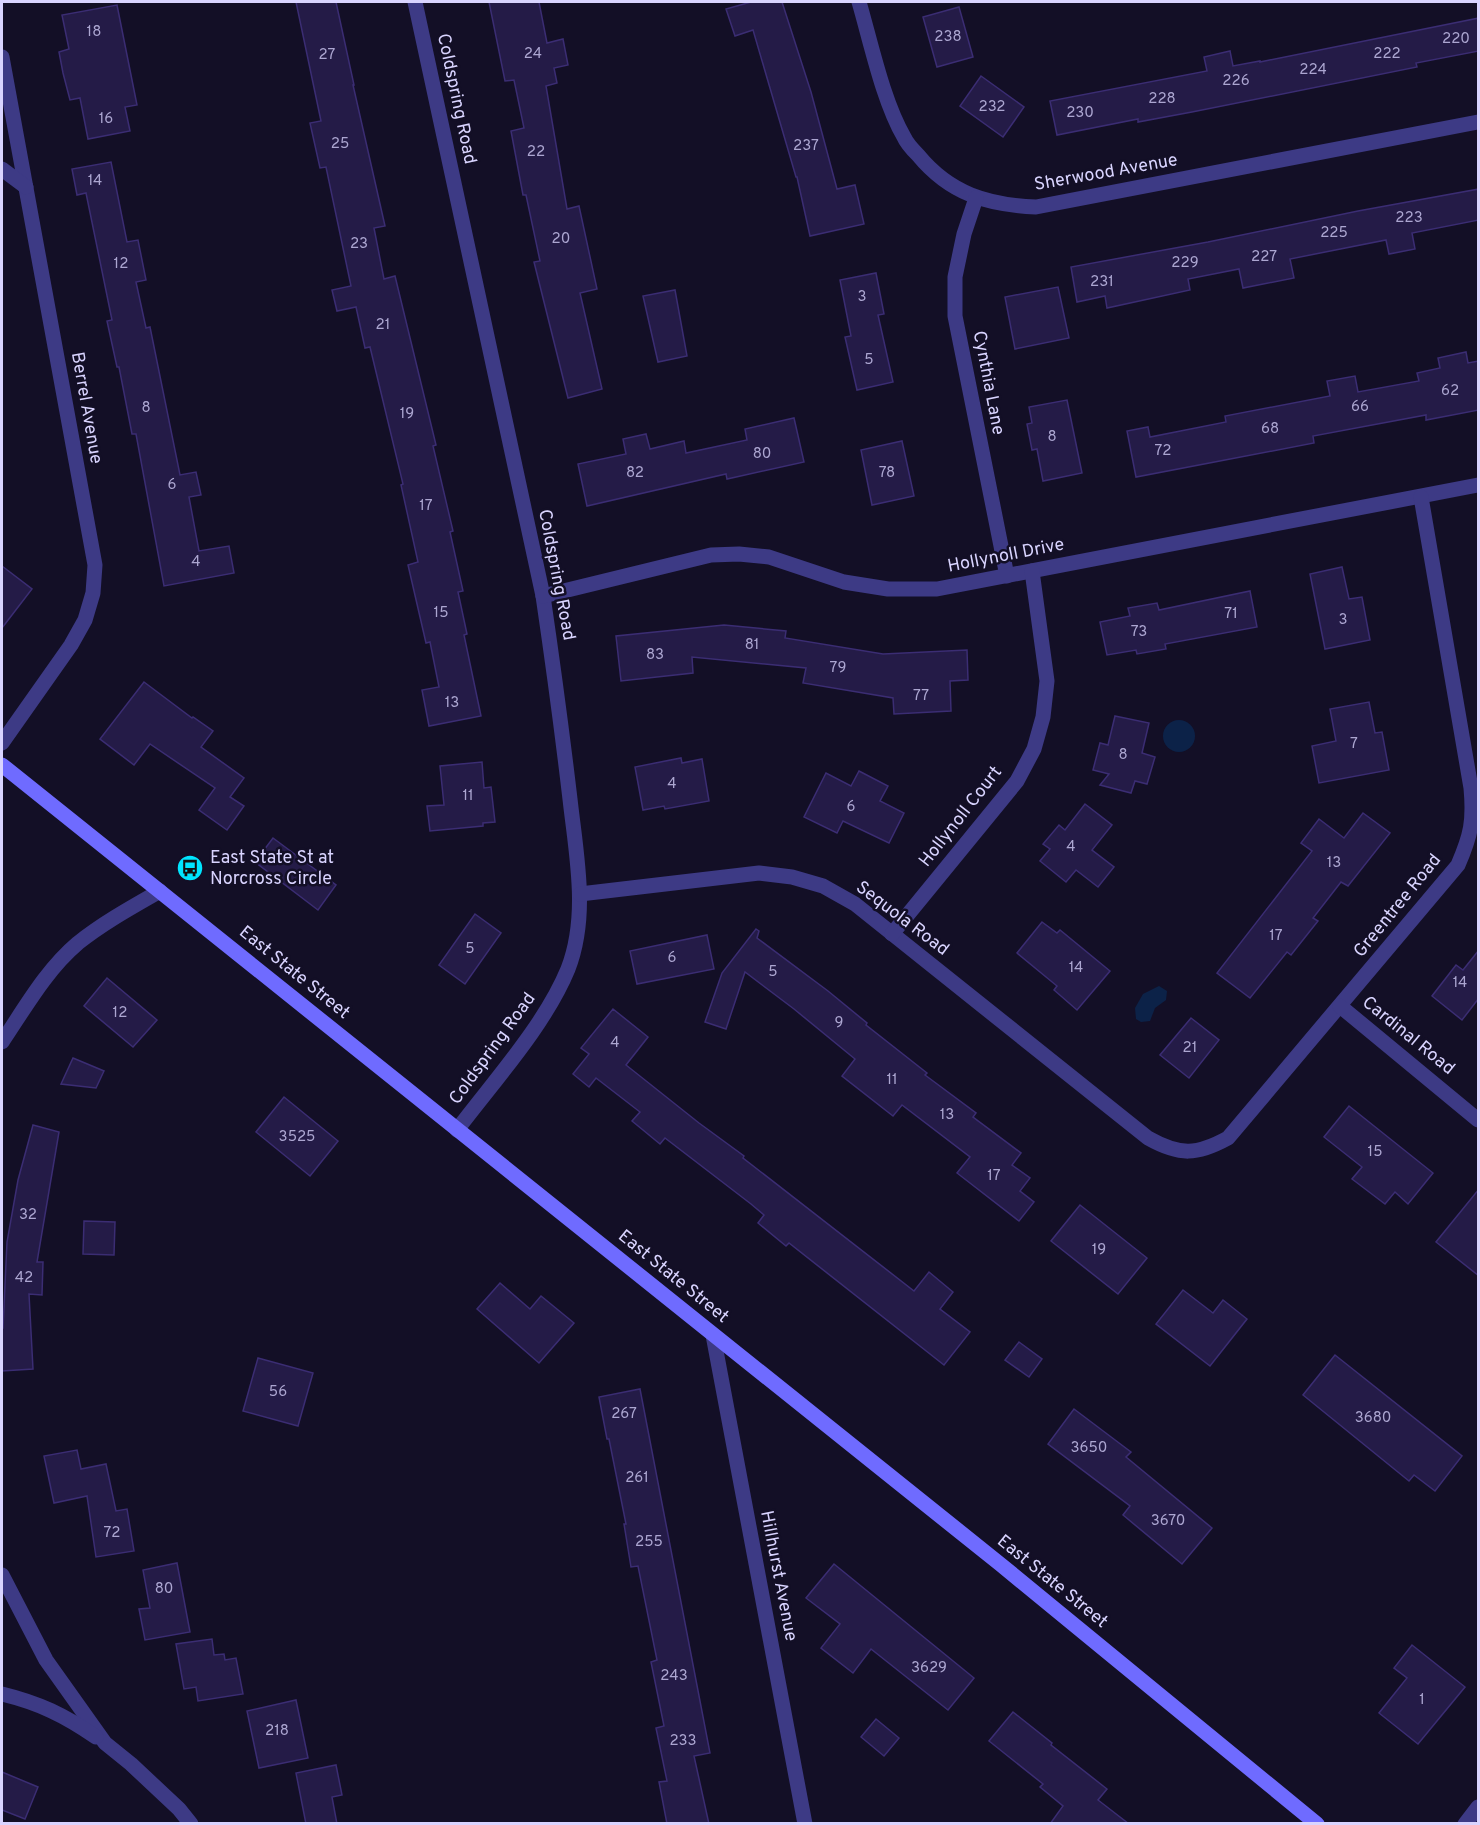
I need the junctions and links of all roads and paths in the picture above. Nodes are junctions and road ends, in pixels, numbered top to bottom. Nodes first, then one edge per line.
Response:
1 (415, 2) edge
2 (859, 2) edge
3 (2, 57) edge
4 (1479, 122) edge
5 (2, 169) edge
6 (26, 188) junction
7 (976, 198) junction
8 (1479, 485) edge
9 (1421, 497) junction
10 (1032, 571) junction
11 (1007, 576) junction
12 (543, 596) junction
13 (2, 743) edge
14 (2, 765) edge
15 (160, 891) junction
16 (580, 894) junction
17 (892, 934) junction
18 (1340, 1006) junction
19 (2, 1041) edge
20 (1479, 1120) edge
21 (457, 1130) junction
22 (1148, 1138) joint
23 (713, 1335) junction
24 (2, 1575) edge
25 (2, 1694) edge
26 (105, 1743) junction
27 (1479, 1807) edge
28 (191, 1824) edge
29 (805, 1824) edge
30 (1317, 1824) edge
31 (1465, 1824) edge

1 - 12 street, Coldspring Road
2 - 7 street, Sherwood Avenue
3 - 6 street, Berrel Avenue
4 - 7 street, Sherwood Avenue
5 - 6 street
6 - 13 street, Berrel Avenue
7 - 11 street, Cynthia Lane
8 - 9 street, Hollynoll Drive
9 - 10 street, Hollynoll Drive
9 - 18 street, Greentree Road
10 - 11 street, Hollynoll Drive
10 - 17 street, Hollynoll Court
11 - 12 street, Hollynoll Drive
12 - 16 street, Coldspring Road
14 - 15 street, East State Street
15 - 19 street
15 - 21 street, East State Street
16 - 17 street, Sequola Road
16 - 21 street, Coldspring Road
17 - 22 street, Sequola Road
18 - 20 street, Cardinal Road
18 - 22 street, Greentree Road
21 - 23 street, East State Street
23 - 29 street, Hillhurst Avenue
23 - 30 street, East State Street
24 - 26 street
25 - 26 street
26 - 28 street
27 - 31 street

